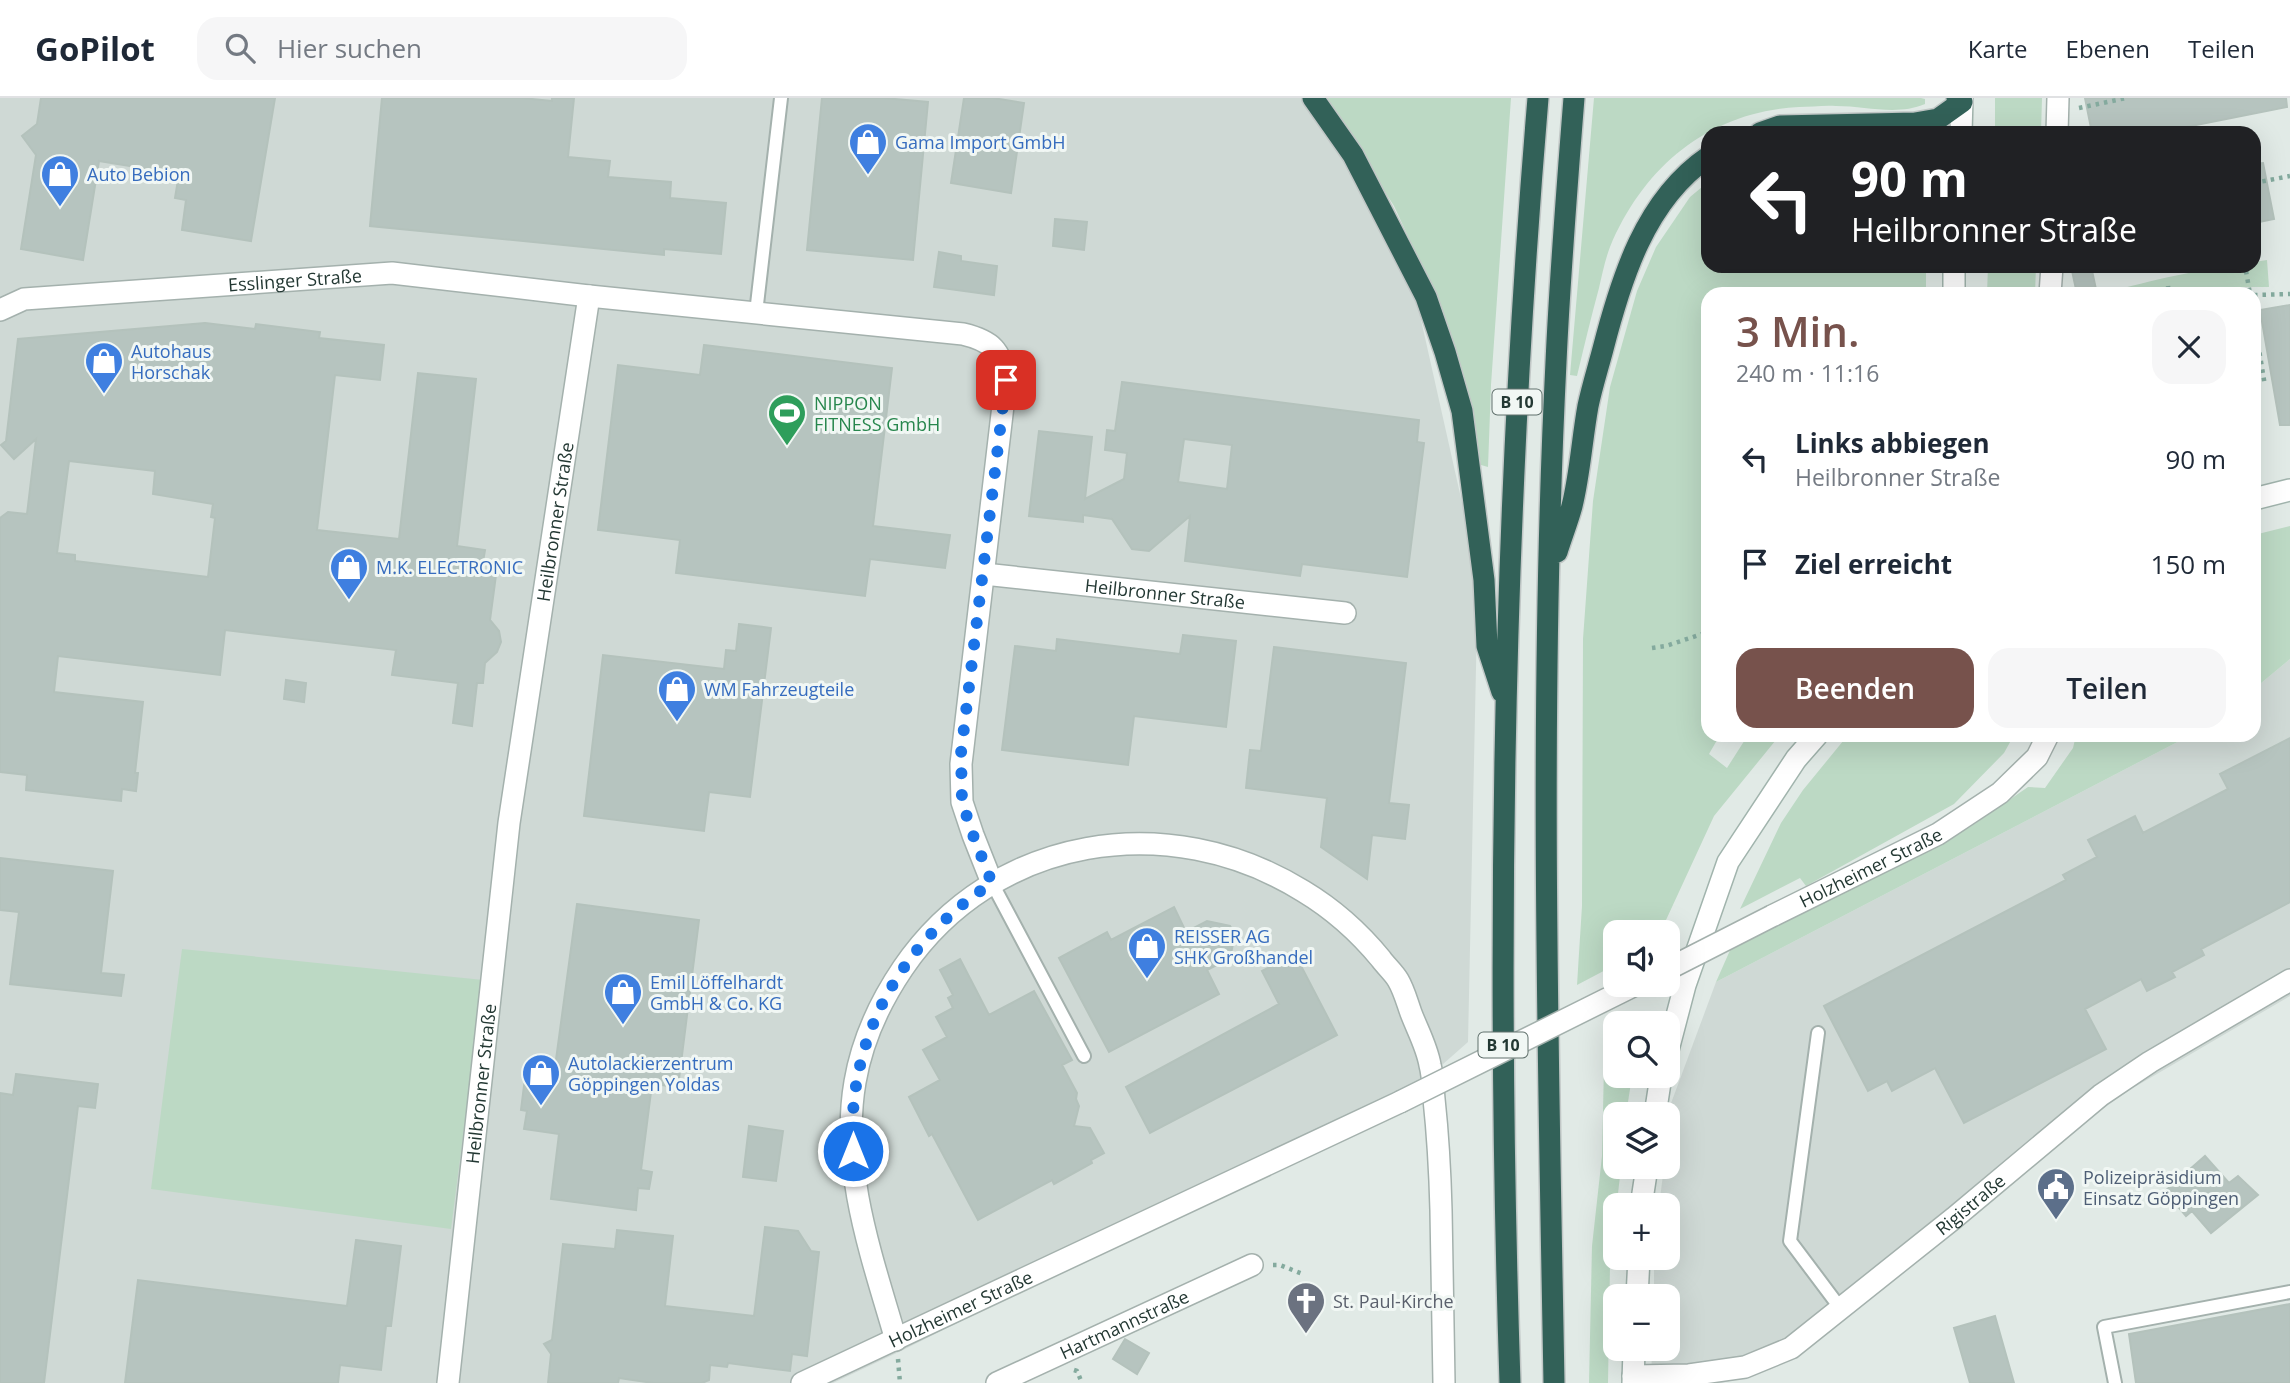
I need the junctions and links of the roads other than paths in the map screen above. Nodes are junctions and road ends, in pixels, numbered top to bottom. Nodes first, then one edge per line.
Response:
1 (781, 98) edge
2 (1313, 98) edge
3 (1538, 98) edge
4 (1574, 98) edge
5 (1960, 99) edge
6 (1890, 126) edge
7 (1961, 126) edge
8 (1701, 163) edge
9 (589, 296) junction
10 (0, 310) edge
11 (756, 313) junction
12 (2290, 490) edge
13 (2261, 497) edge
14 (984, 574) junction
15 (1549, 577) junction
16 (1345, 613) dead end
17 (1507, 707) junction
18 (1811, 742) edge
19 (2044, 742) edge
20 (992, 883) junction
21 (1680, 963) edge
22 (2290, 980) edge
23 (1611, 997) edge
24 (1678, 1011) edge
25 (1818, 1033) dead end
26 (1084, 1056) dead end
27 (1252, 1265) road end
28 (2290, 1292) edge
29 (1840, 1309) junction
30 (896, 1340) junction
31 (1634, 1361) edge
32 (1633, 1379) edge
33 (448, 1383) edge
34 (802, 1383) edge
35 (997, 1383) edge
36 (1444, 1383) edge
37 (1510, 1383) edge
38 (1554, 1383) edge
39 (2115, 1383) edge

1 - 11 lane
2 - 17 highway, B 10
3 - 17 highway, B 10
4 - 15 highway, B 10
5 - 6 highway
5 - 7 street
8 - 15 highway
9 - 10 street, Esslinger Straße
9 - 11 street
9 - 33 street, Heilbronner Straße
11 - 14 street
12 - 13 street
14 - 16 street, Heilbronner Straße
14 - 20 street
15 - 38 highway, B 10
17 - 37 highway, B 10
18 - 24 street
19 - 21 street, Holzheimer Straße, bridge
20 - 26 lane
20 - 30 street, Holzheimer Straße
20 - 36 street, Holzheimer Straße
22 - 29 street, Rigistraße
23 - 30 street, Holzheimer Straße, bridge
25 - 29 lane
27 - 35 street, Hartmannstraße
28 - 39 lane
29 - 32 street, Rigistraße
30 - 34 street
31 - 32 street

